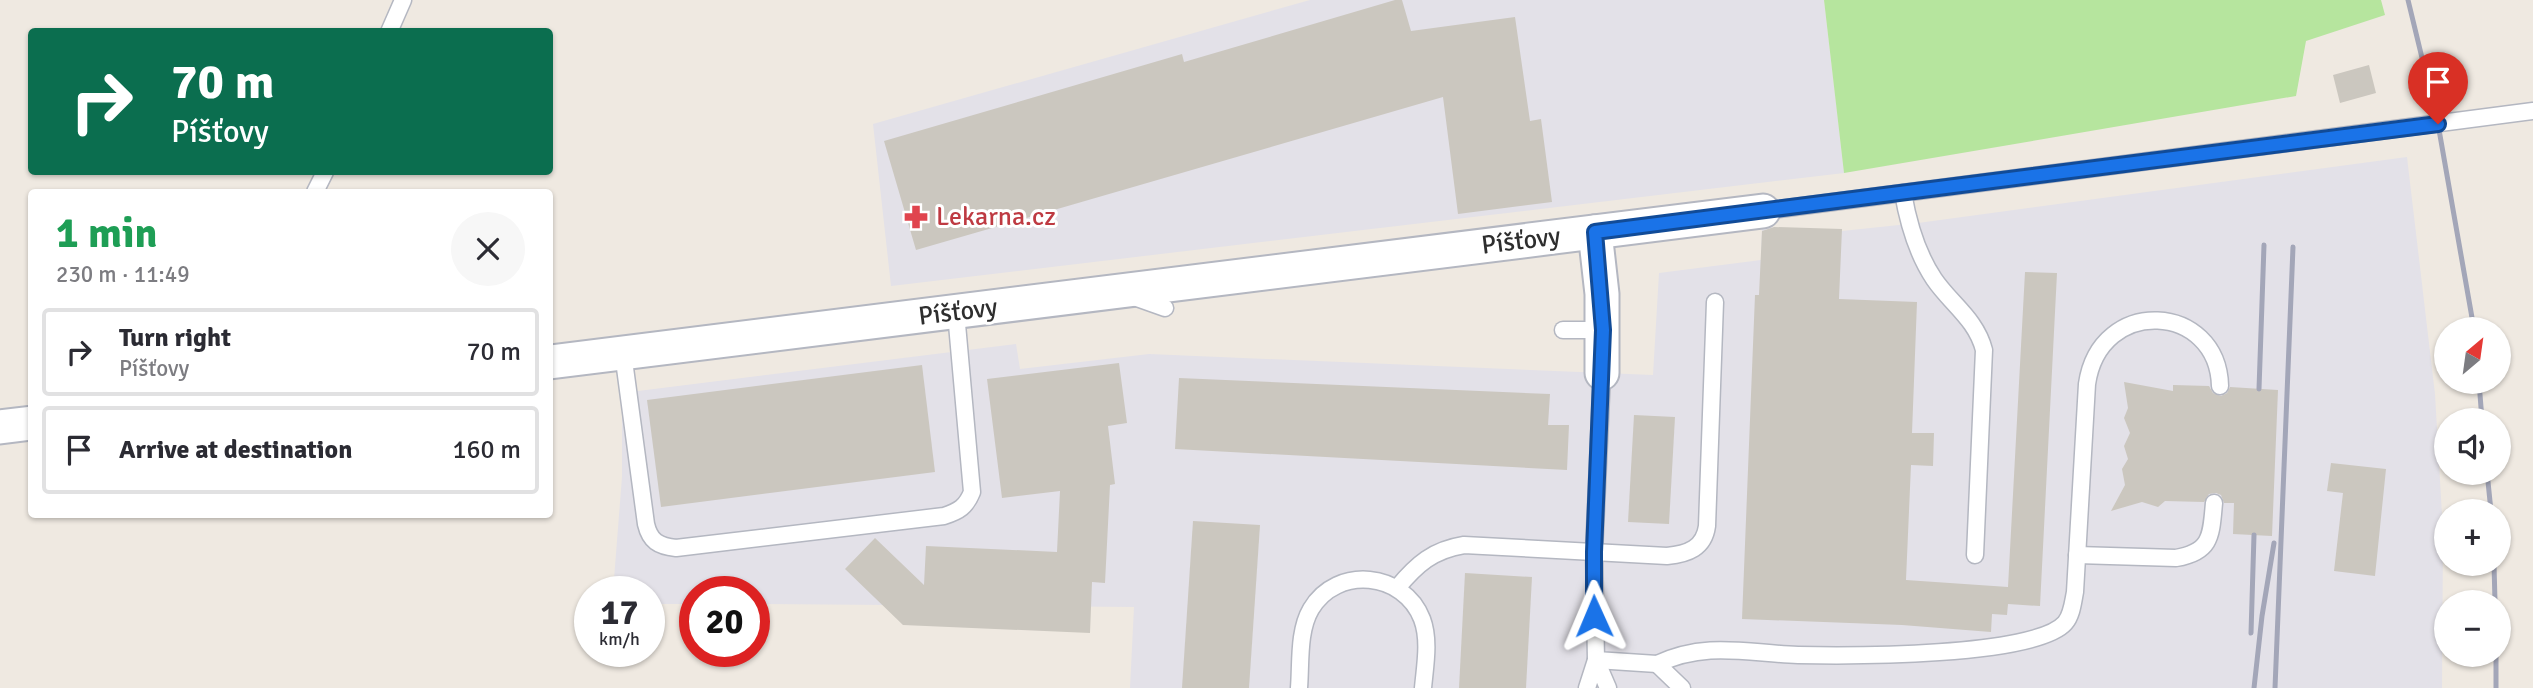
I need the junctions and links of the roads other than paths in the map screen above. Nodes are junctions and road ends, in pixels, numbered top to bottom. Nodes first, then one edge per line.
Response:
1 (403, 0) edge
2 (391, 28) edge
3 (2533, 111) edge
4 (1903, 193) junction
5 (1763, 211) joint
6 (1595, 232) junction
7 (1119, 292) junction
8 (1715, 302) dead end
9 (1165, 307) dead end
10 (956, 313) junction
11 (1563, 330) dead end
12 (1603, 330) junction
13 (623, 353) junction
14 (553, 362) edge
15 (1602, 373) joint
16 (2220, 386) dead end
17 (28, 424) edge
18 (0, 427) edge
19 (2214, 503) dead end
20 (1594, 552) junction
21 (1975, 555) dead end
22 (2077, 555) junction
23 (1398, 588) junction
24 (1596, 660) junction
25 (1657, 664) junction
26 (1299, 688) edge
27 (1423, 688) edge
28 (1587, 688) edge
29 (1608, 688) edge
30 (1682, 688) edge

1 - 2 lane
3 - 4 lane, Píšťovy
4 - 5 lane, Píšťovy
4 - 21 lane
5 - 6 street, Píšťovy
6 - 7 street, Píšťovy
6 - 12 street
7 - 9 lane
7 - 10 street, Píšťovy
8 - 20 lane
10 - 13 street, Píšťovy
10 - 13 lane
11 - 12 lane
12 - 15 street
13 - 14 street, Píšťovy
15 - 20 lane
16 - 22 lane
17 - 18 street
19 - 22 lane
20 - 23 lane
20 - 24 lane
22 - 25 lane
23 - 26 lane
23 - 27 lane
24 - 25 lane
24 - 28 lane
24 - 29 lane
25 - 30 lane

